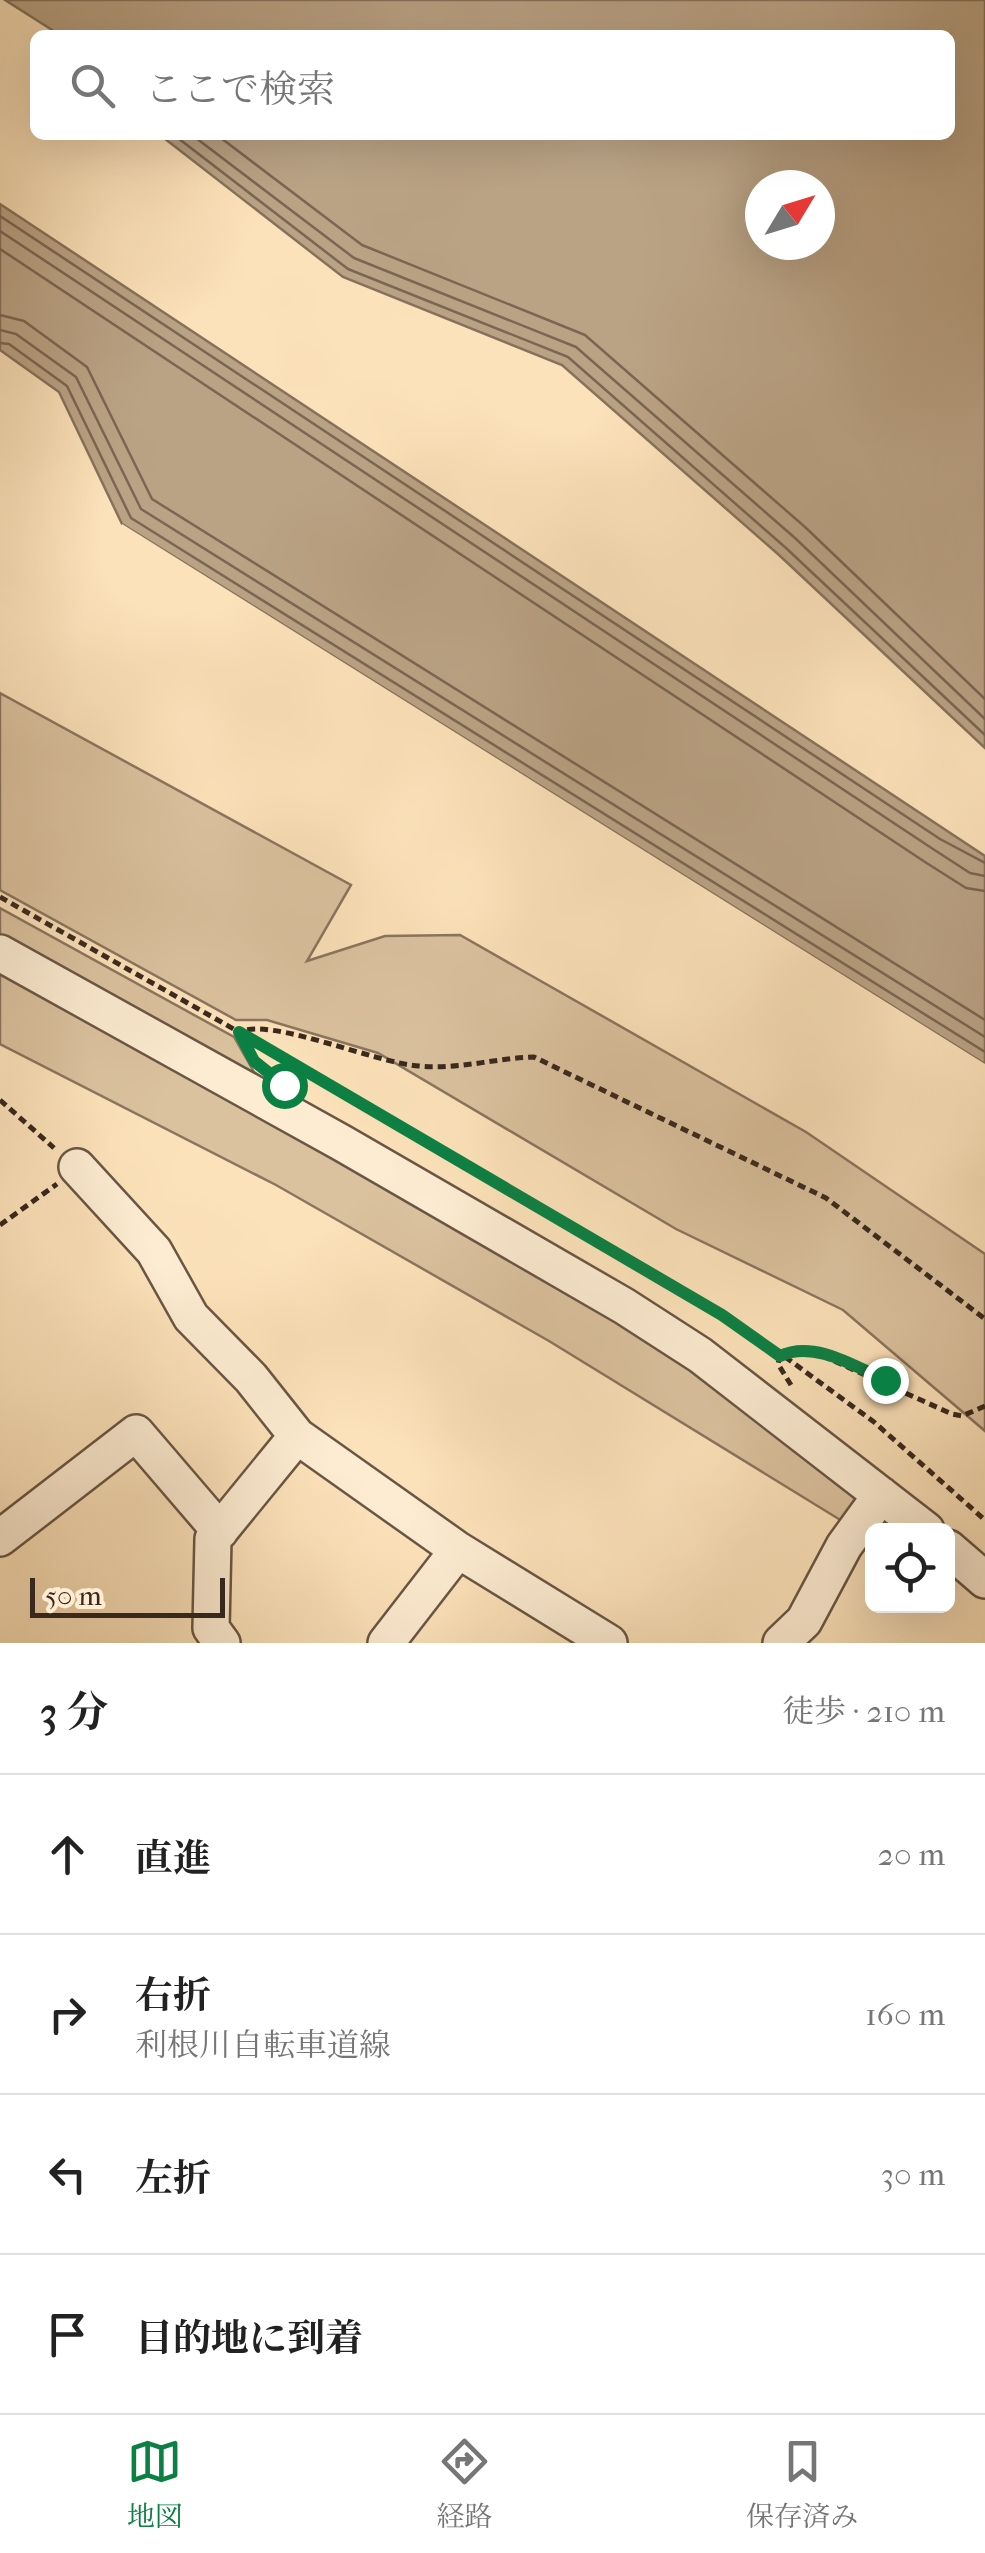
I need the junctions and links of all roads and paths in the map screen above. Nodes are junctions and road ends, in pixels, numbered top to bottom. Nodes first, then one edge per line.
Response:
1 (0, 897) edge
2 (0, 953) edge
3 (239, 1032) junction
4 (254, 1061) dead end
5 (0, 1100) edge
6 (77, 1167) junction
7 (0, 1226) edge
8 (985, 1319) edge
9 (780, 1356) junction
10 (796, 1391) dead end
11 (985, 1406) edge
12 (297, 1436) junction
13 (882, 1495) junction
14 (985, 1520) edge
15 (917, 1523) edge
16 (220, 1531) junction
17 (0, 1538) edge
18 (458, 1550) junction
19 (955, 1554) edge
20 (985, 1580) edge
21 (210, 1638) edge
22 (386, 1643) edge
23 (608, 1643) edge
24 (782, 1643) edge

1 - 3 path
2 - 13 street
3 - 4 path
3 - 8 path
3 - 9 path
5 - 6 path
6 - 7 path
6 - 12 street
9 - 10 path
9 - 11 path
9 - 14 path
12 - 16 street
12 - 18 street
13 - 15 street
13 - 24 street
16 - 17 street
16 - 21 street
18 - 22 street
18 - 23 street
19 - 20 street

